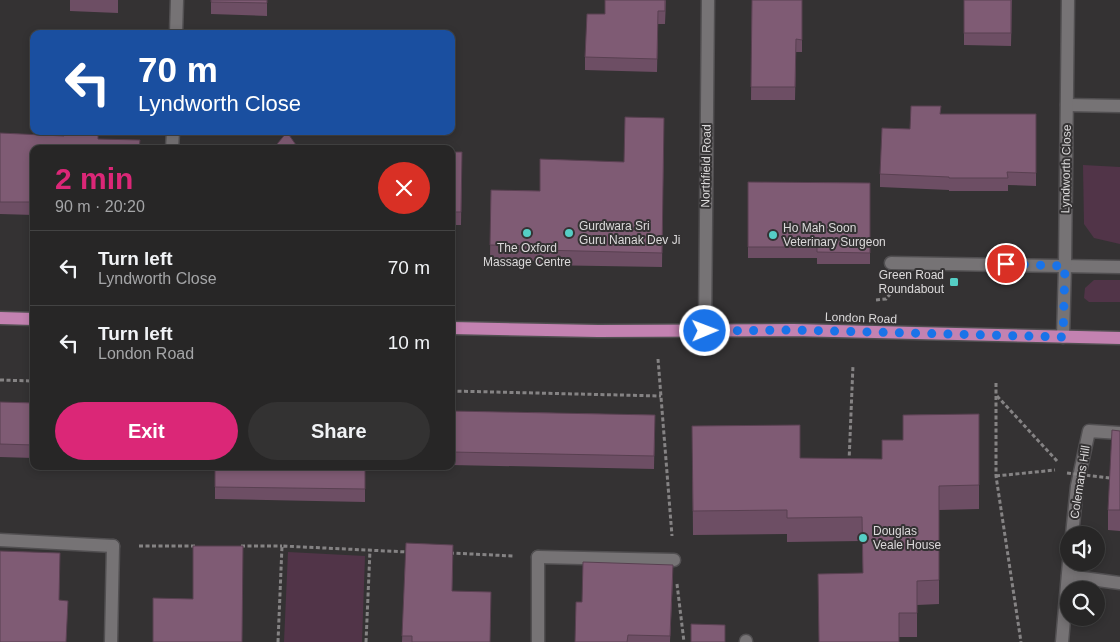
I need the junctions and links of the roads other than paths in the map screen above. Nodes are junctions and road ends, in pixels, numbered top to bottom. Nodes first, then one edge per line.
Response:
1 (178, 0) edge
2 (708, 0) edge
3 (1068, 0) edge
4 (176, 30) edge
5 (1067, 105) junction
6 (1120, 106) edge
7 (891, 263) dead end
8 (1065, 266) junction
9 (1120, 267) edge
10 (0, 318) edge
11 (30, 319) edge
12 (455, 328) edge
13 (705, 331) junction
14 (1063, 337) junction
15 (1120, 338) edge
16 (1120, 433) edge
17 (1073, 526) edge
18 (0, 540) edge
19 (674, 560) road end
20 (1068, 571) edge
21 (1068, 576) junction
22 (1120, 583) edge
23 (111, 642) edge
24 (538, 642) edge
25 (1062, 642) edge

1 - 4 street
2 - 13 street, Northfield Road
3 - 5 street, Lyndworth Close
5 - 6 street
5 - 8 street, Lyndworth Close
7 - 8 street
8 - 9 street
8 - 14 street, Lyndworth Close
10 - 11 main road
12 - 13 main road, London Road
13 - 14 main road, London Road
14 - 15 main road, London Road
16 - 17 street, Colemans Hill
18 - 23 street
19 - 24 street
20 - 21 street
21 - 22 street
21 - 25 street

